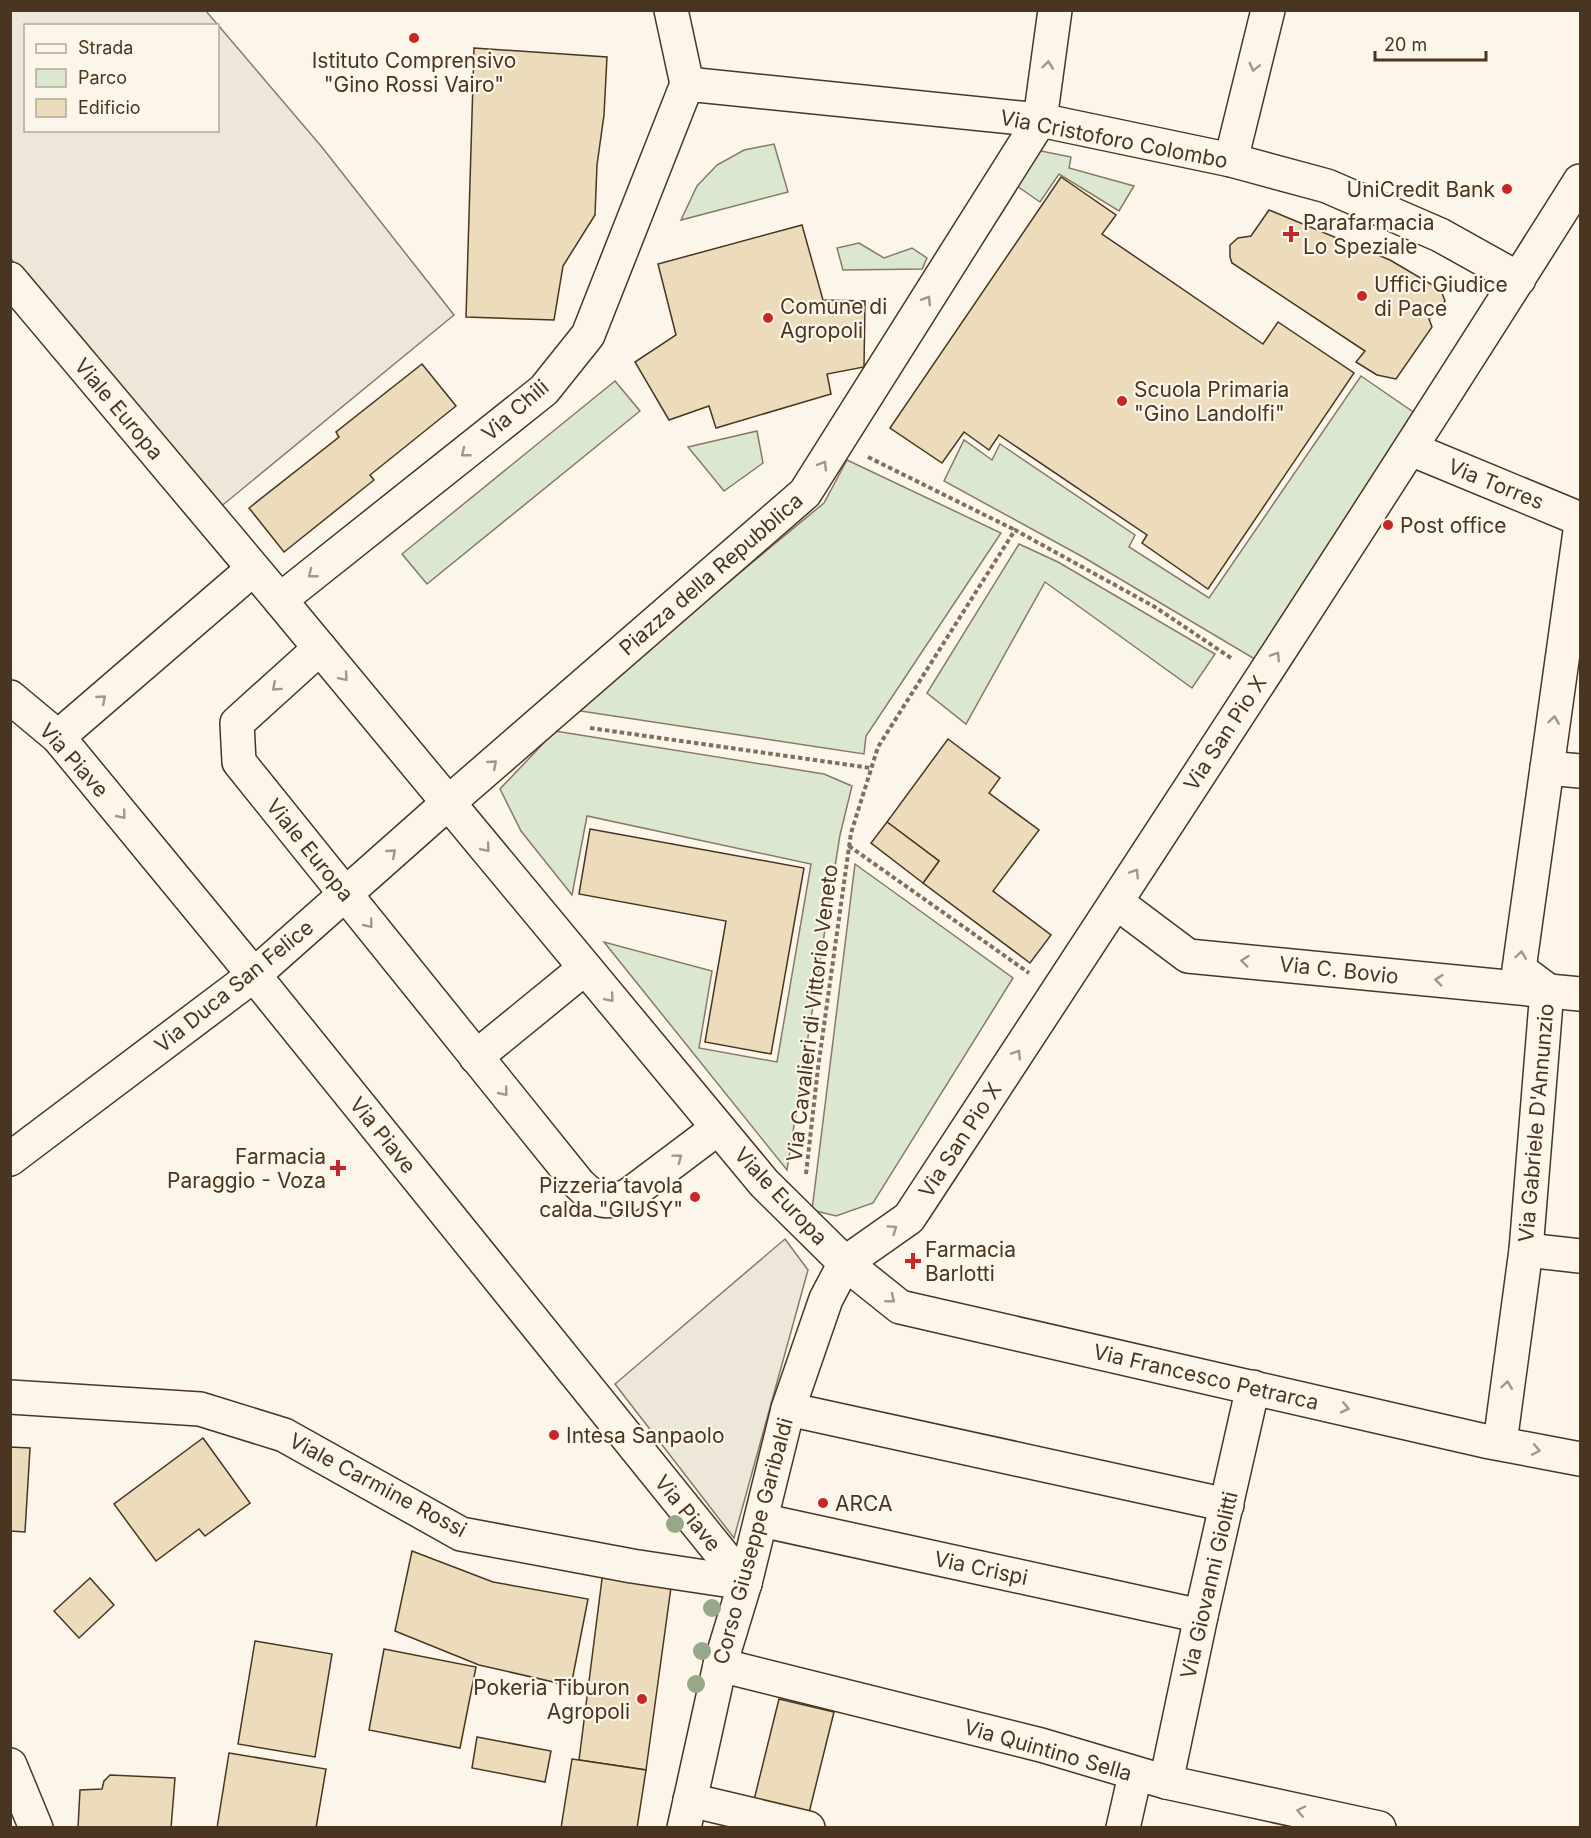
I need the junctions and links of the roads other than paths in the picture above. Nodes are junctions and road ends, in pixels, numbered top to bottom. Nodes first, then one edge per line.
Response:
1 (671, 10) edge
2 (1055, 10) edge
3 (1268, 10) edge
4 (687, 84) junction
5 (1040, 120) junction
6 (1231, 160) junction
7 (1581, 181) edge
8 (10, 279) edge
9 (1519, 279) junction
10 (1411, 448) junction
11 (1581, 519) edge
12 (1581, 531) edge
13 (254, 569) junction
14 (280, 600) junction
15 (320, 648) junction
16 (10, 697) edge
17 (58, 737) junction
18 (1547, 768) junction
19 (1581, 771) edge
20 (448, 803) junction
21 (345, 894) junction
22 (1116, 902) junction
23 (585, 968) junction
24 (254, 975) junction
25 (1547, 990) junction
26 (1581, 994) edge
27 (476, 1057) junction
28 (718, 1128) junction
29 (10, 1159) edge
30 (1526, 1250) junction
31 (1581, 1256) edge
32 (845, 1263) junction
33 (1254, 1388) junction
34 (10, 1397) edge
35 (788, 1409) junction
36 (1500, 1443) junction
37 (1581, 1459) edge
38 (1227, 1505) junction
39 (761, 1520) junction
40 (745, 1583) junction
41 (1201, 1616) junction
42 (720, 1665) junction
43 (10, 1765) edge
44 (1151, 1779) junction
45 (687, 1814) edge
46 (36, 1827) edge
47 (808, 1827) edge
48 (1123, 1827) edge
49 (1379, 1827) edge

1 - 4 street
5 -> 2 street
3 -> 6 street
4 - 5 street, Via Cristoforo Colombo
4 -> 14 street, Via Chili
5 - 6 street, Via Cristoforo Colombo
20 -> 5 street, Piazza della Repubblica
6 - 9 street, Via Cristoforo Colombo
7 - 9 street, Via San Pio X
8 - 13 street, Viale Europa
9 - 10 street, Via San Pio X
10 - 11 street, Via Torres
22 -> 10 street, Via San Pio X
18 -> 12 street, Via Gabriele D'Annunzio
13 - 14 street, Viale Europa
17 -> 13 street
14 - 15 street, Viale Europa
15 -> 20 street, Viale Europa
15 -> 21 street, Viale Europa
16 - 17 street, Via Piave
17 -> 24 street, Via Piave
18 - 19 street
25 -> 18 street, Via Gabriele D'Annunzio
21 -> 20 street, Via Duca San Felice
20 -> 23 street, Viale Europa
21 - 24 street, Via Duca San Felice
21 -> 27 street, Viale Europa
25 -> 22 street, Via C. Bovio
32 -> 22 street, Via San Pio X
23 - 27 street
23 -> 28 street, Viale Europa
24 - 29 street, Via Duca San Felice
24 - 40 street, Via Piave
25 - 26 street, Via C. Bovio
25 - 30 street, Via Gabriele D'Annunzio
27 -> 28 street, Viale Europa
28 - 32 street, Viale Europa
30 - 31 street
36 -> 30 street, Via Gabriele D'Annunzio
32 -> 33 street, Via Francesco Petrarca
32 - 35 street, Corso Giuseppe Garibaldi
33 -> 36 street, Via Francesco Petrarca
33 - 38 street, Via Giovanni Giolitti
34 - 40 street, Viale Carmine Rossi
35 - 38 street
35 - 39 street, Corso Giuseppe Garibaldi
36 -> 37 street, Via Francesco Petrarca
38 - 41 street, Via Giovanni Giolitti
39 - 40 street, Corso Giuseppe Garibaldi
39 - 41 street, Via Crispi
40 - 42 street, Corso Giuseppe Garibaldi
41 - 44 street, Via Giovanni Giolitti
42 - 44 street, Via Quintino Sella
42 - 45 street, Corso Giuseppe Garibaldi
43 - 46 street
44 - 48 street, Via Giovanni Giolitti
49 -> 44 street, Via Quintino Sella
45 - 47 street

